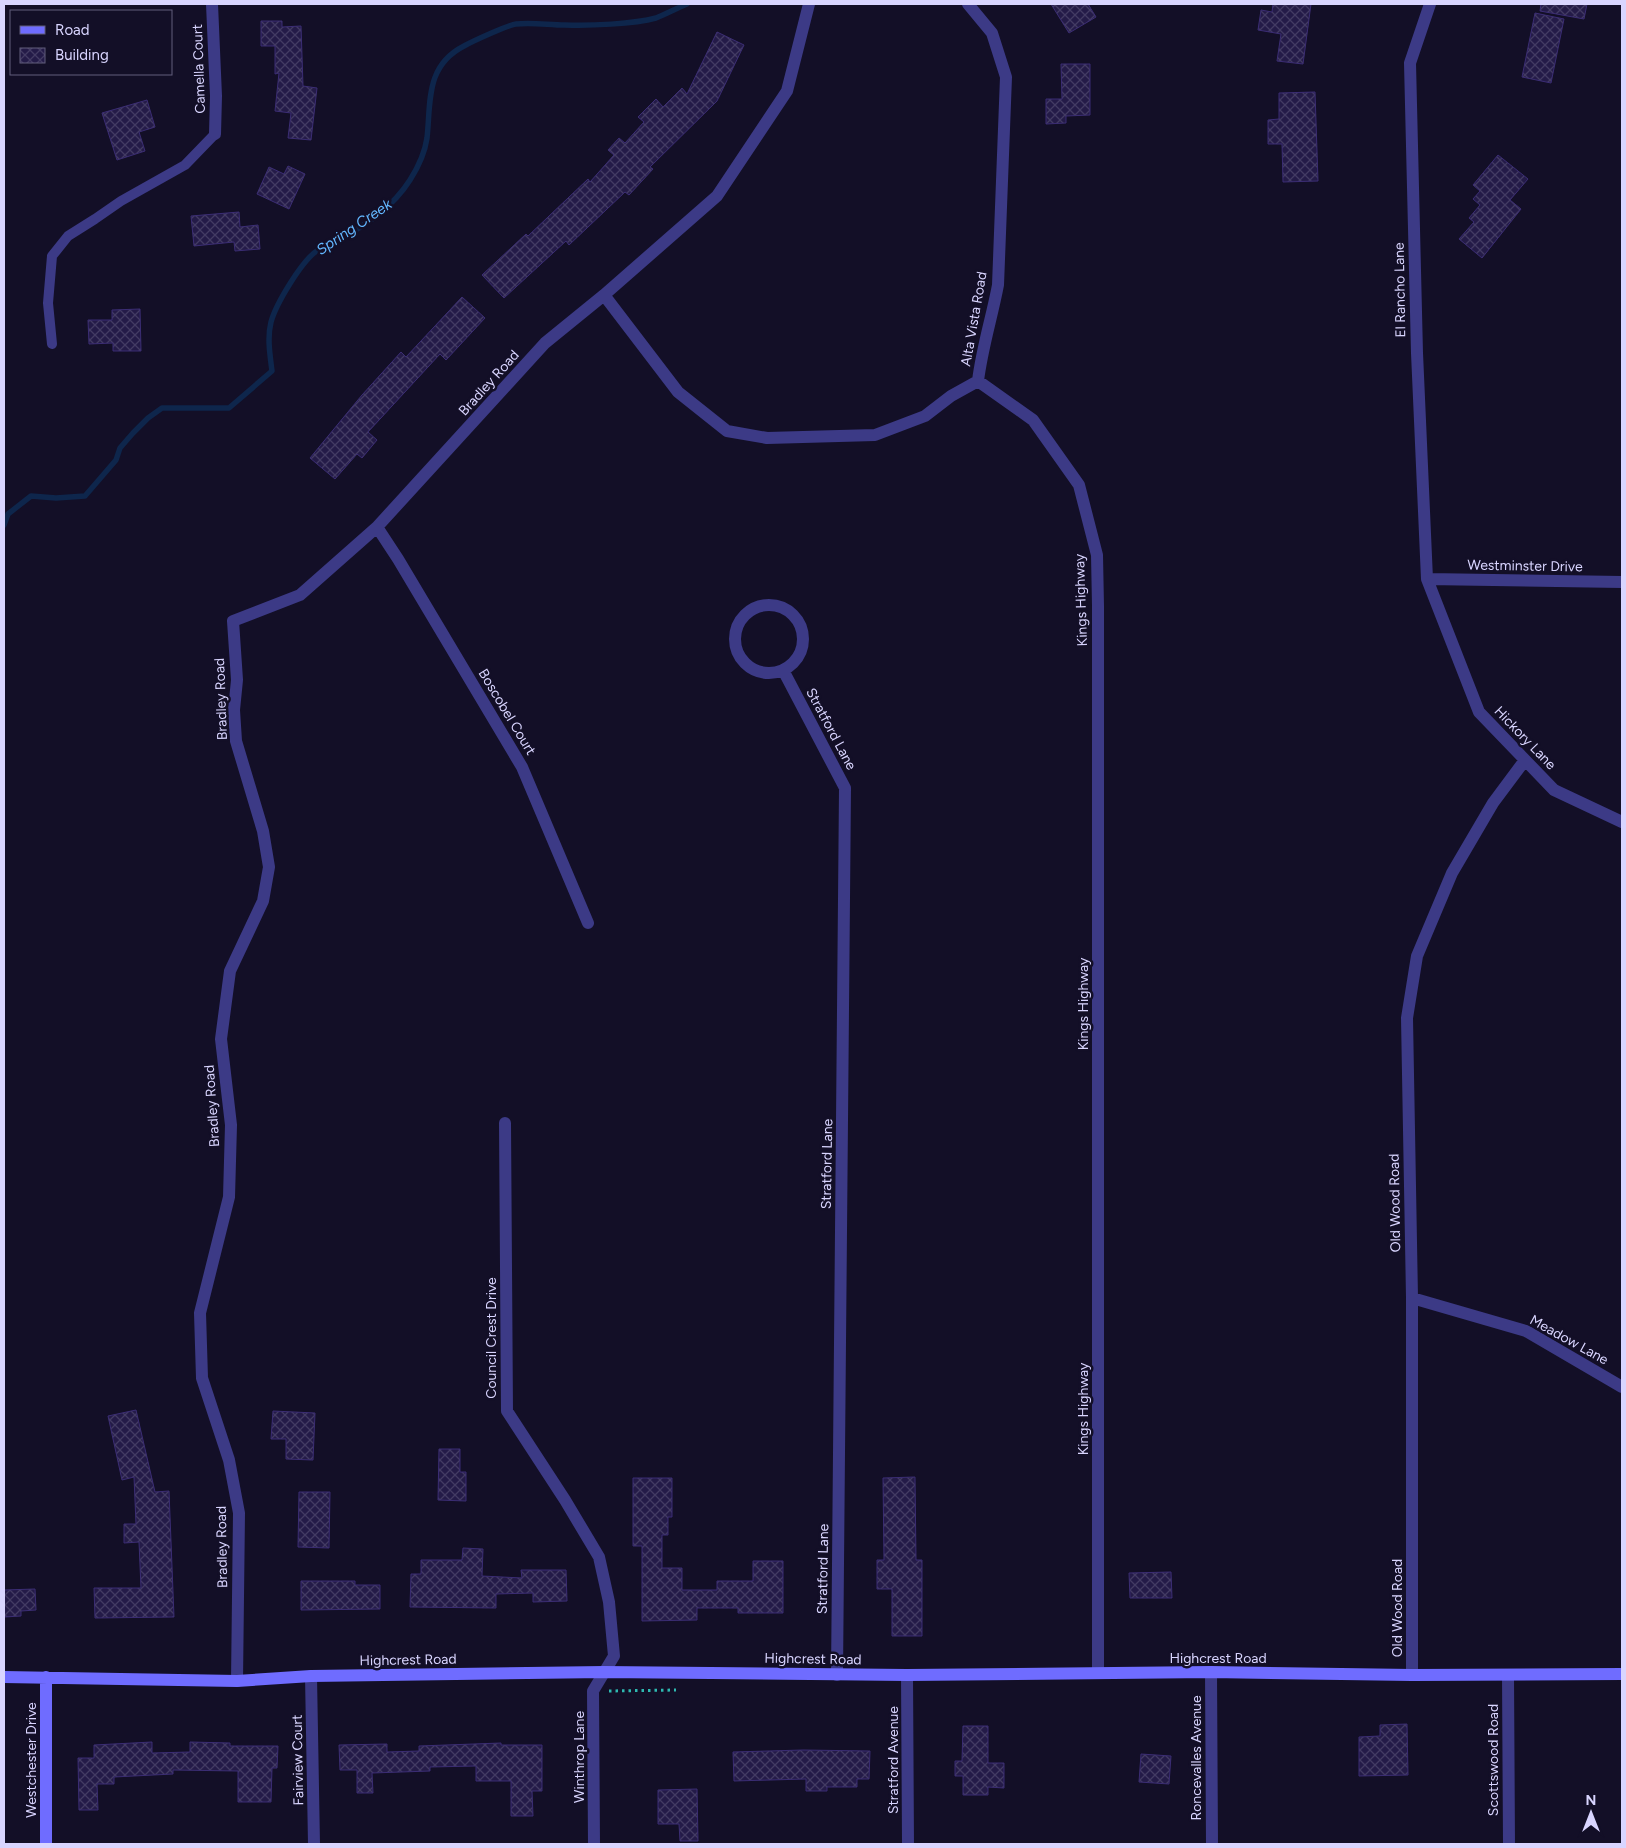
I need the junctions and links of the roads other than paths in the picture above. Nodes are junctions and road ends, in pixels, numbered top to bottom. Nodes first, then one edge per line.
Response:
1 (212, 4) edge
2 (809, 4) edge
3 (968, 4) edge
4 (1430, 4) edge
5 (215, 134) joint
6 (604, 295) junction
7 (52, 344) dead end
8 (978, 381) junction
9 (377, 527) junction
10 (1427, 579) junction
11 (1622, 582) edge
12 (783, 670) junction
13 (1525, 760) junction
14 (1622, 822) edge
15 (588, 923) dead end
16 (505, 1123) dead end
17 (1412, 1298) junction
18 (1622, 1387) edge
19 (604, 1672) junction
20 (1211, 1672) junction
21 (1098, 1673) junction
22 (1622, 1674) edge
23 (837, 1675) junction
24 (907, 1675) junction
25 (1412, 1675) junction
26 (1508, 1675) junction
27 (311, 1676) junction
28 (4, 1677) edge
29 (46, 1677) junction
30 (237, 1681) junction
31 (46, 1844) edge
32 (314, 1844) edge
33 (594, 1844) edge
34 (908, 1844) edge
35 (1212, 1844) edge
36 (1509, 1844) edge

1 - 5 street, Camella Court
2 - 6 street, Bradley Road
3 - 8 street, Alta Vista Road
4 - 10 street, El Rancho Lane
5 - 7 lane
6 - 8 street, Alta Vista Road
6 - 9 street, Bradley Road
8 - 21 street, Kings Highway
9 - 15 street, Boscobel Court
9 - 30 street, Bradley Road
10 - 11 street, Westminster Drive
10 - 13 street, Hickory Lane
12 - 12 street
12 - 23 street, Stratford Lane
13 - 14 street, Hickory Lane
13 - 17 street, Old Wood Road
16 - 19 street, Council Crest Drive
17 - 18 street, Meadow Lane
17 - 25 street, Old Wood Road
19 - 23 street, Highcrest Road
19 - 27 street, Highcrest Road
19 - 33 street, Winthrop Lane
20 - 21 street, Highcrest Road
20 - 25 street, Highcrest Road
20 - 35 street, Roncevalles Avenue
21 - 24 street, Highcrest Road
22 - 26 street, Highcrest Road
23 - 24 street, Highcrest Road
24 - 34 street, Stratford Avenue
25 - 26 street, Highcrest Road
26 - 36 street, Scottswood Road
27 - 30 street, Highcrest Road
27 - 32 street, Fairview Court
28 - 29 street, Highcrest Road
29 - 30 street, Highcrest Road
29 - 31 street, Westchester Drive

